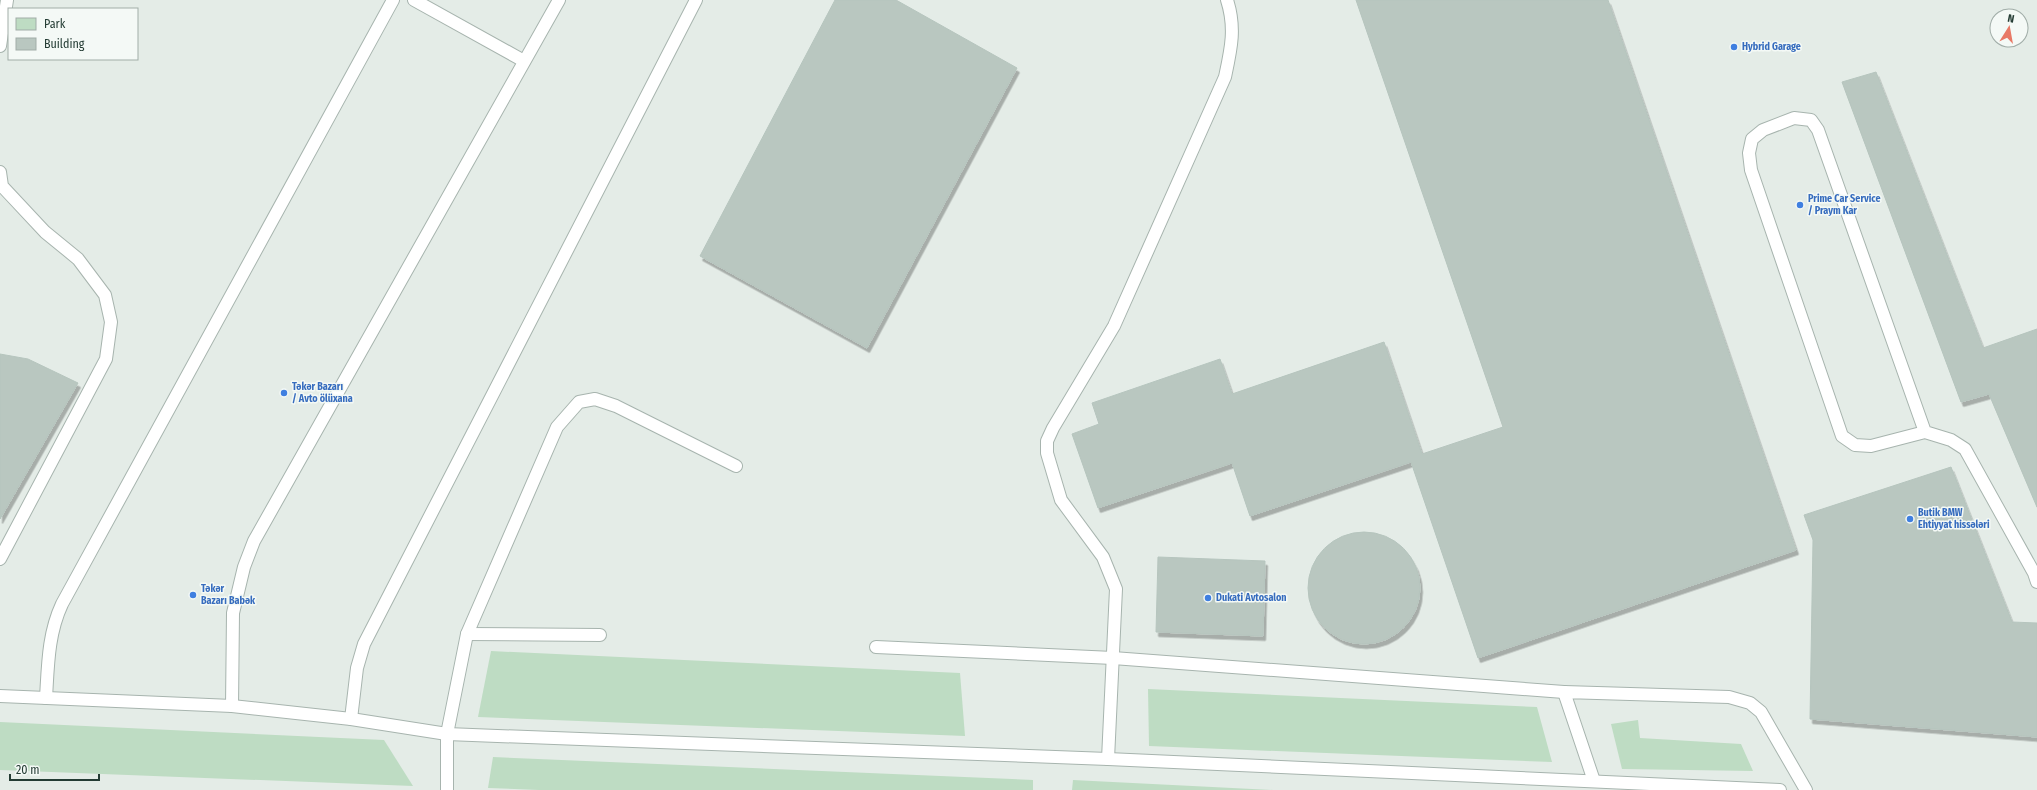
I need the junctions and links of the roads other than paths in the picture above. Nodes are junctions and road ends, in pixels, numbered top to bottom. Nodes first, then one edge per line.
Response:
1 (7, 0) edge
2 (393, 0) edge
3 (414, 0) edge
4 (558, 0) edge
5 (696, 0) edge
6 (1227, 0) edge
7 (0, 46) edge
8 (524, 61) junction
9 (0, 172) edge
10 (1925, 432) junction
11 (736, 466) dead end
12 (0, 559) edge
13 (2037, 582) edge
14 (467, 634) junction
15 (600, 635) dead end
16 (876, 647) dead end
17 (1113, 658) junction
18 (1564, 692) junction
19 (0, 696) edge
20 (46, 698) junction
21 (232, 706) junction
22 (351, 719) junction
23 (447, 734) junction
24 (1108, 759) junction
25 (1594, 781) junction
26 (1701, 788) edge
27 (447, 790) edge
28 (1780, 790) edge
29 (1806, 790) edge

1 - 7 lane
2 - 20 lane
3 - 8 lane
4 - 8 lane
5 - 22 lane
6 - 17 lane
8 - 21 lane
9 - 12 lane
10 - 10 lane
10 - 13 lane
11 - 14 lane
14 - 15 lane
14 - 23 lane
16 - 17 lane
17 - 18 lane
17 - 24 lane
18 - 25 lane
18 - 29 lane
19 - 20 lane
20 - 21 lane
21 - 22 lane
22 - 23 lane
23 - 24 lane
23 - 27 lane
24 - 25 lane
25 - 26 lane
26 - 28 lane

